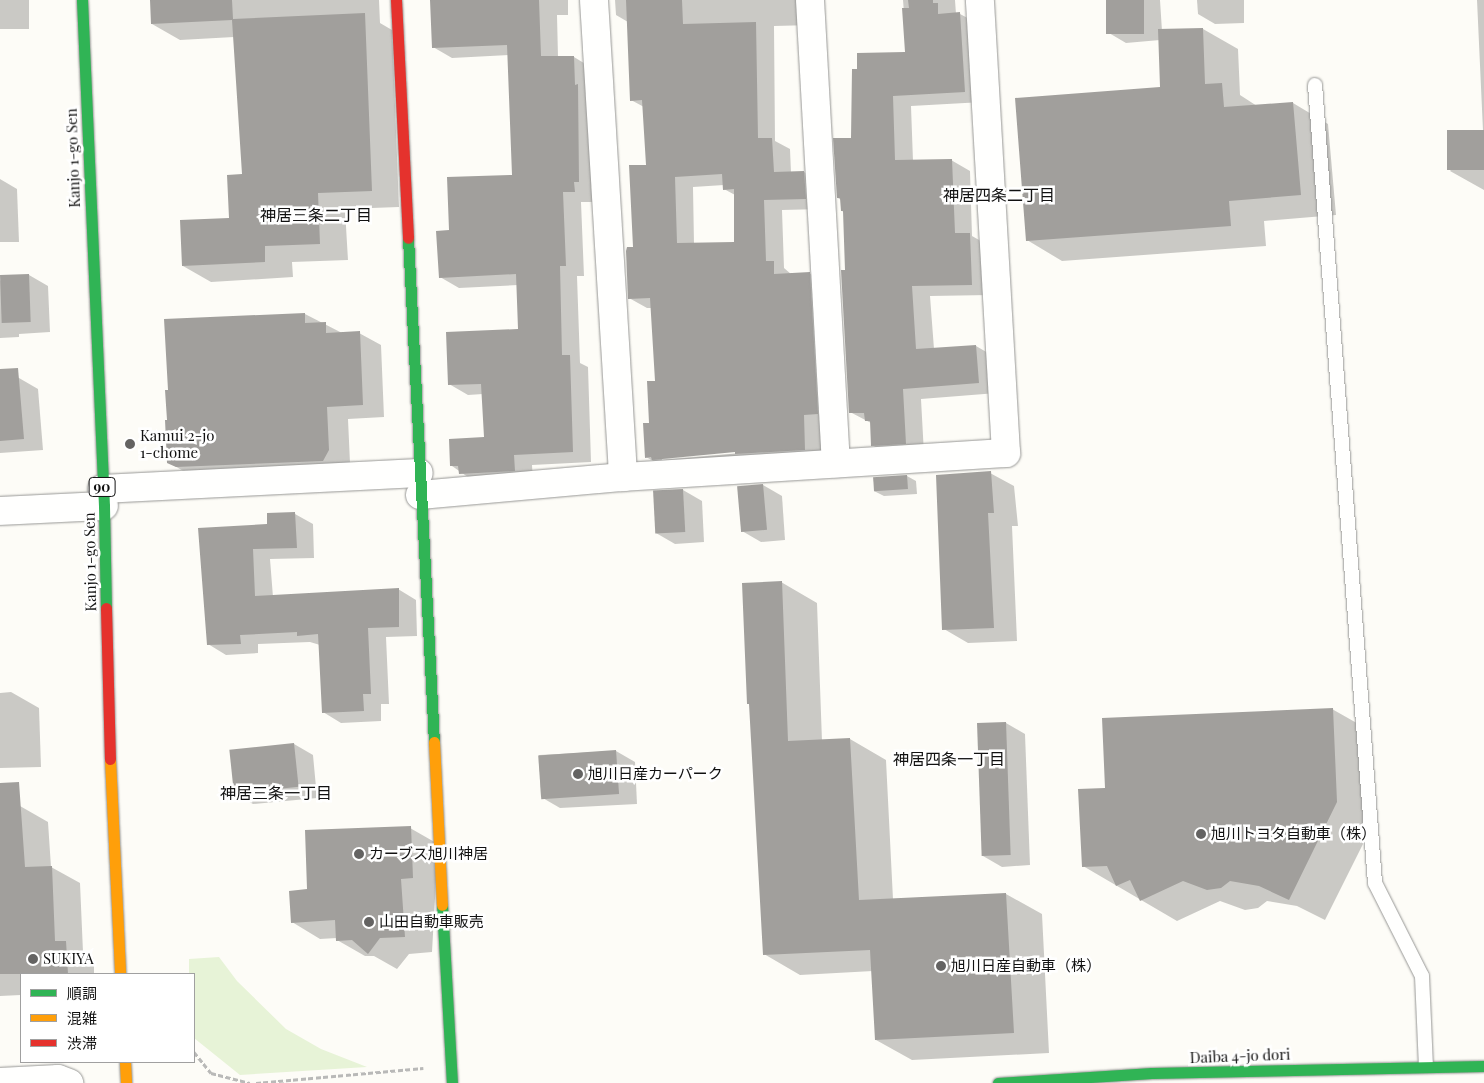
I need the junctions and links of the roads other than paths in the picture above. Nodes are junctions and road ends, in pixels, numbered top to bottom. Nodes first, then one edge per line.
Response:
1 (82, 0) edge
2 (396, 0) edge
3 (594, 0) edge
4 (810, 0) edge
5 (980, 0) edge
6 (1315, 85) dead end
7 (836, 463) junction
8 (623, 477) junction
9 (419, 484) junction
10 (103, 497) junction
11 (0, 511) edge
12 (120, 973) edge
13 (125, 1063) edge
14 (1484, 1066) edge
15 (1442, 1072) edge
16 (0, 1082) edge
17 (69, 1083) edge
18 (126, 1083) edge
19 (452, 1083) edge
20 (998, 1083) edge

1 - 10 main road, Kanjo 1-go Sen / 90
2 - 9 main road
3 - 8 street
4 - 7 street
5 - 7 street
6 - 15 lane
7 - 8 street
8 - 9 street
9 - 10 street
9 - 19 main road
10 - 11 street
10 - 12 main road, Kanjo 1-go Sen / 90
13 - 18 main road
14 - 15 main road, Daiba 4-jo dori
15 - 20 main road, Daiba 4-jo dori
16 - 17 street

